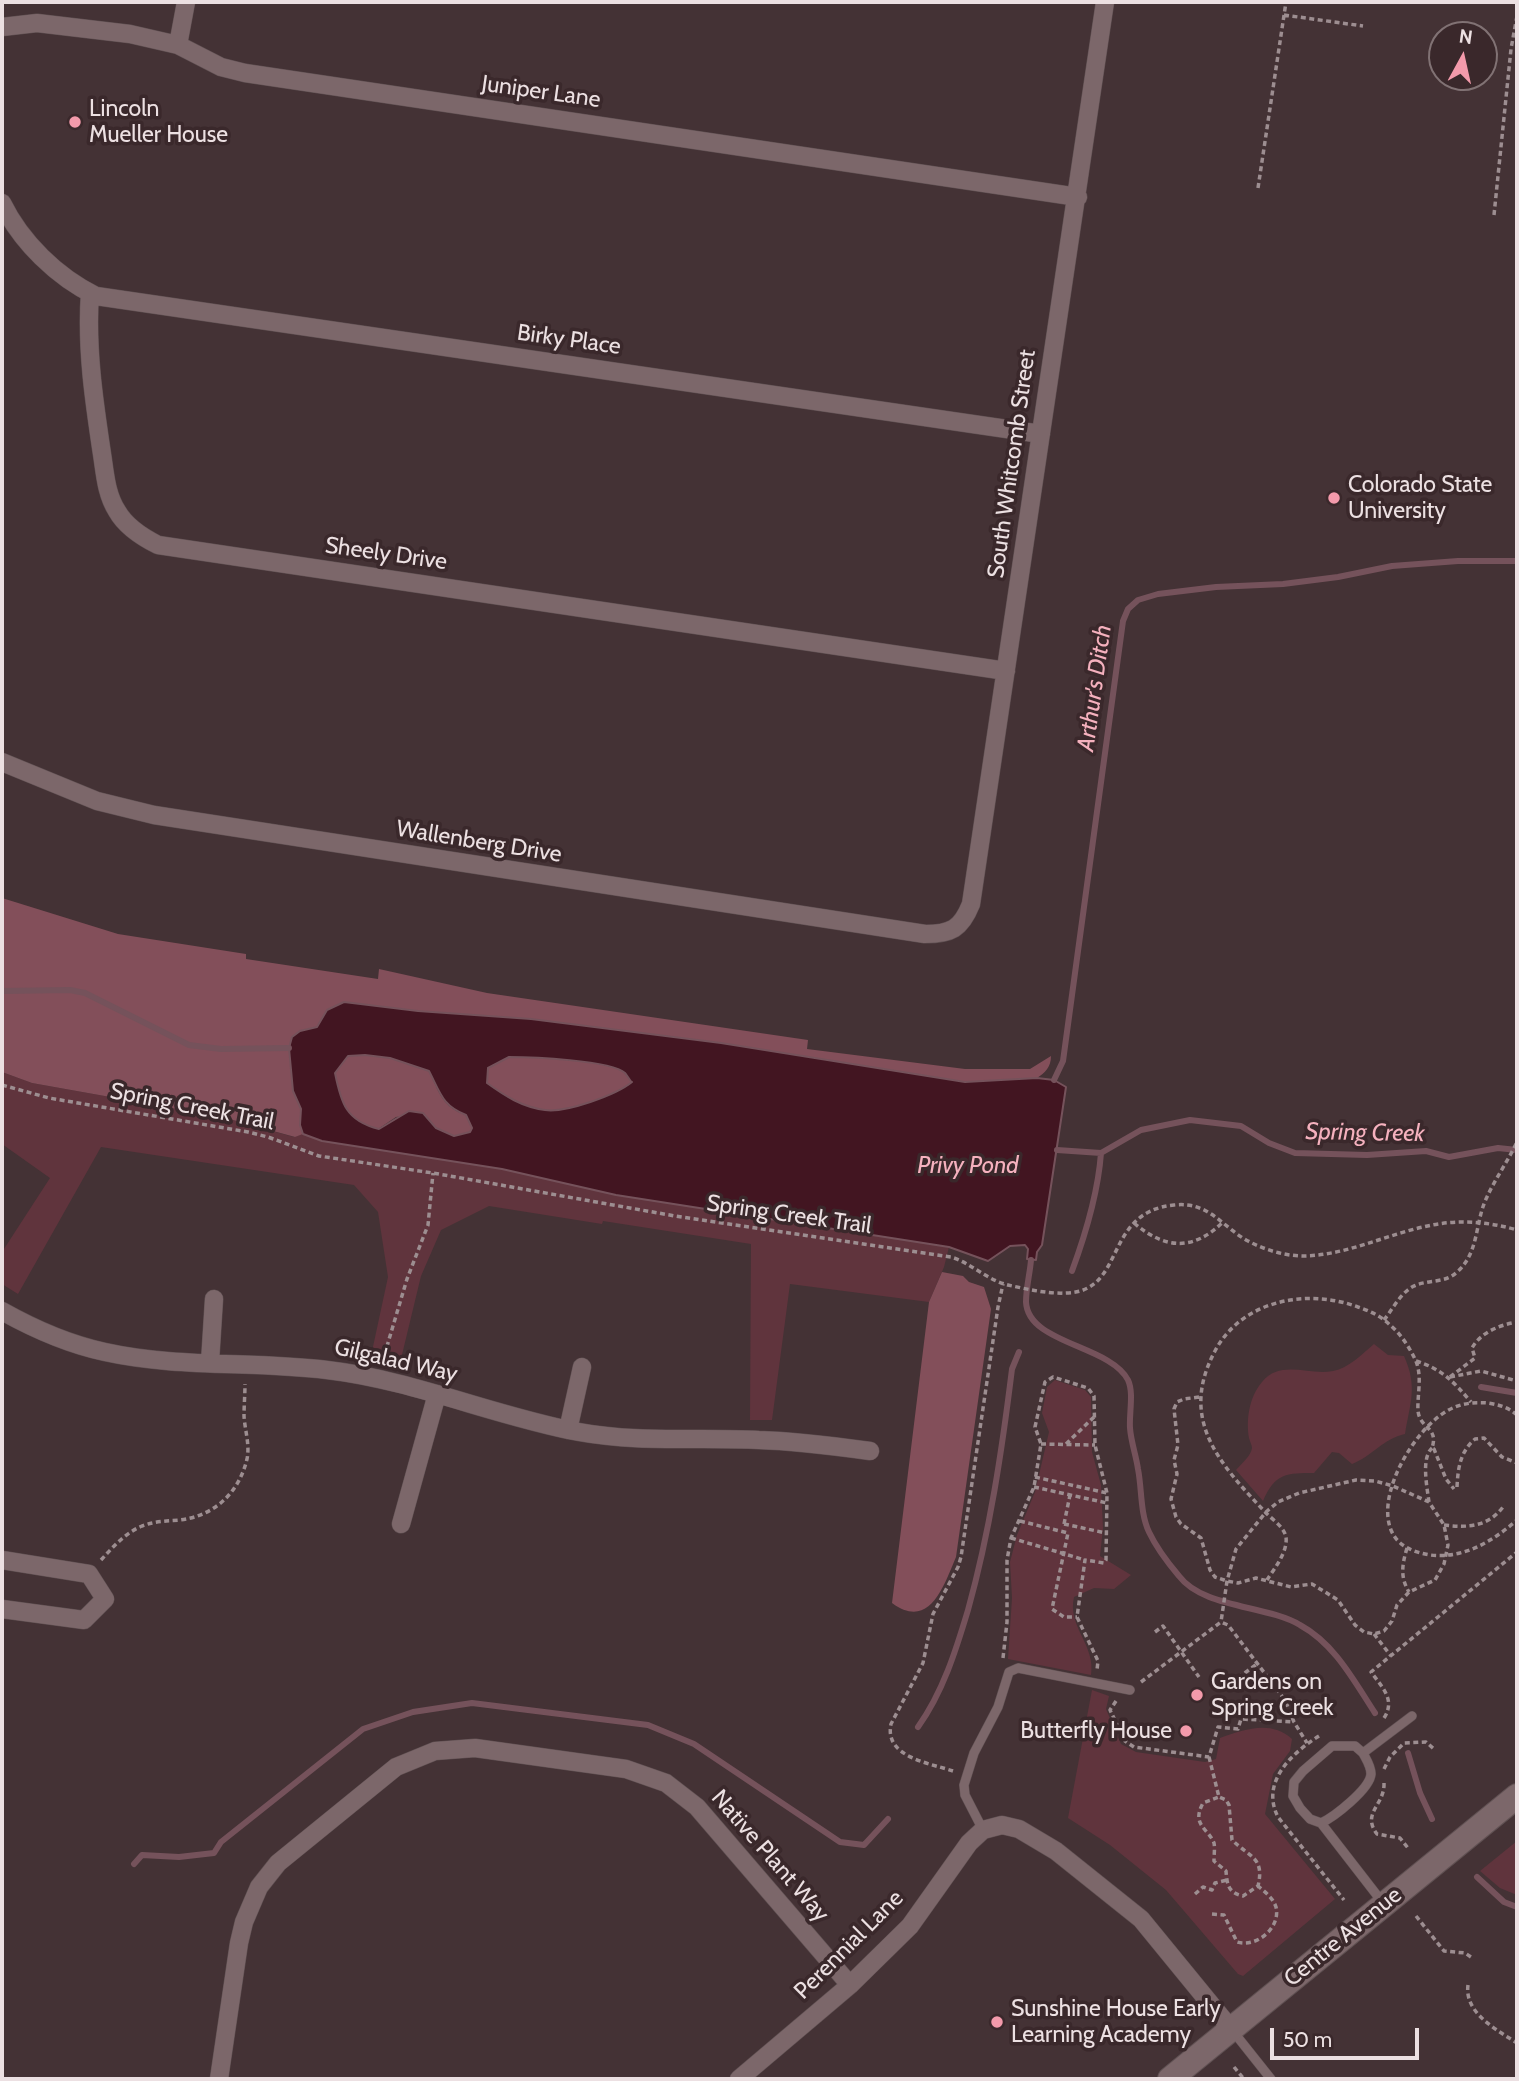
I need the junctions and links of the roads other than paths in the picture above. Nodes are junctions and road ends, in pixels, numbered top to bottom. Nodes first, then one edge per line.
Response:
1 (186, 2) edge
2 (1105, 2) edge
3 (2, 27) edge
4 (178, 45) junction
5 (1078, 197) junction
6 (2, 202) edge
7 (90, 293) junction
8 (1041, 434) junction
9 (1006, 671) junction
10 (2, 762) edge
11 (956, 928) joint
12 (214, 1299) dead end
13 (2, 1311) edge
14 (211, 1362) junction
15 (582, 1367) dead end
16 (437, 1394) junction
17 (568, 1430) junction
18 (870, 1451) dead end
19 (401, 1524) dead end
20 (2, 1560) edge
21 (2, 1609) edge
22 (1130, 1690) road end
23 (1412, 1716) dead end
24 (1363, 1753) junction
25 (1517, 1796) edge
26 (1321, 1823) junction
27 (983, 1830) junction
28 (1384, 1904) junction
29 (850, 1985) junction
30 (1231, 2029) junction
31 (748, 2077) edge
32 (219, 2079) edge
33 (1170, 2079) edge
34 (1271, 2079) edge

1 - 4 street
2 - 5 street, South Whitcomb Street
3 - 4 street, Juniper Lane
4 - 5 street, Juniper Lane
5 - 8 street, South Whitcomb Street
6 - 7 street
7 - 8 street, Birky Place
7 - 9 street, Sheely Drive
8 - 9 street, South Whitcomb Street
9 - 11 street, South Whitcomb Street
10 - 11 street, Wallenberg Drive
12 - 14 street
13 - 14 street, Gilgalad Way
14 - 16 street, Gilgalad Way
15 - 17 street
16 - 17 street, Gilgalad Way
16 - 19 street
17 - 18 street, Gilgalad Way
20 - 21 street
22 - 27 lane
23 - 24 lane
24 - 26 lane
24 - 26 lane
25 - 28 street, Centre Avenue
26 - 28 lane
27 - 29 street, Perennial Lane
27 - 30 street
28 - 30 street, Centre Avenue
29 - 31 street, Perennial Lane
29 - 32 street, Native Plant Way
30 - 33 street, Centre Avenue
30 - 34 lane

